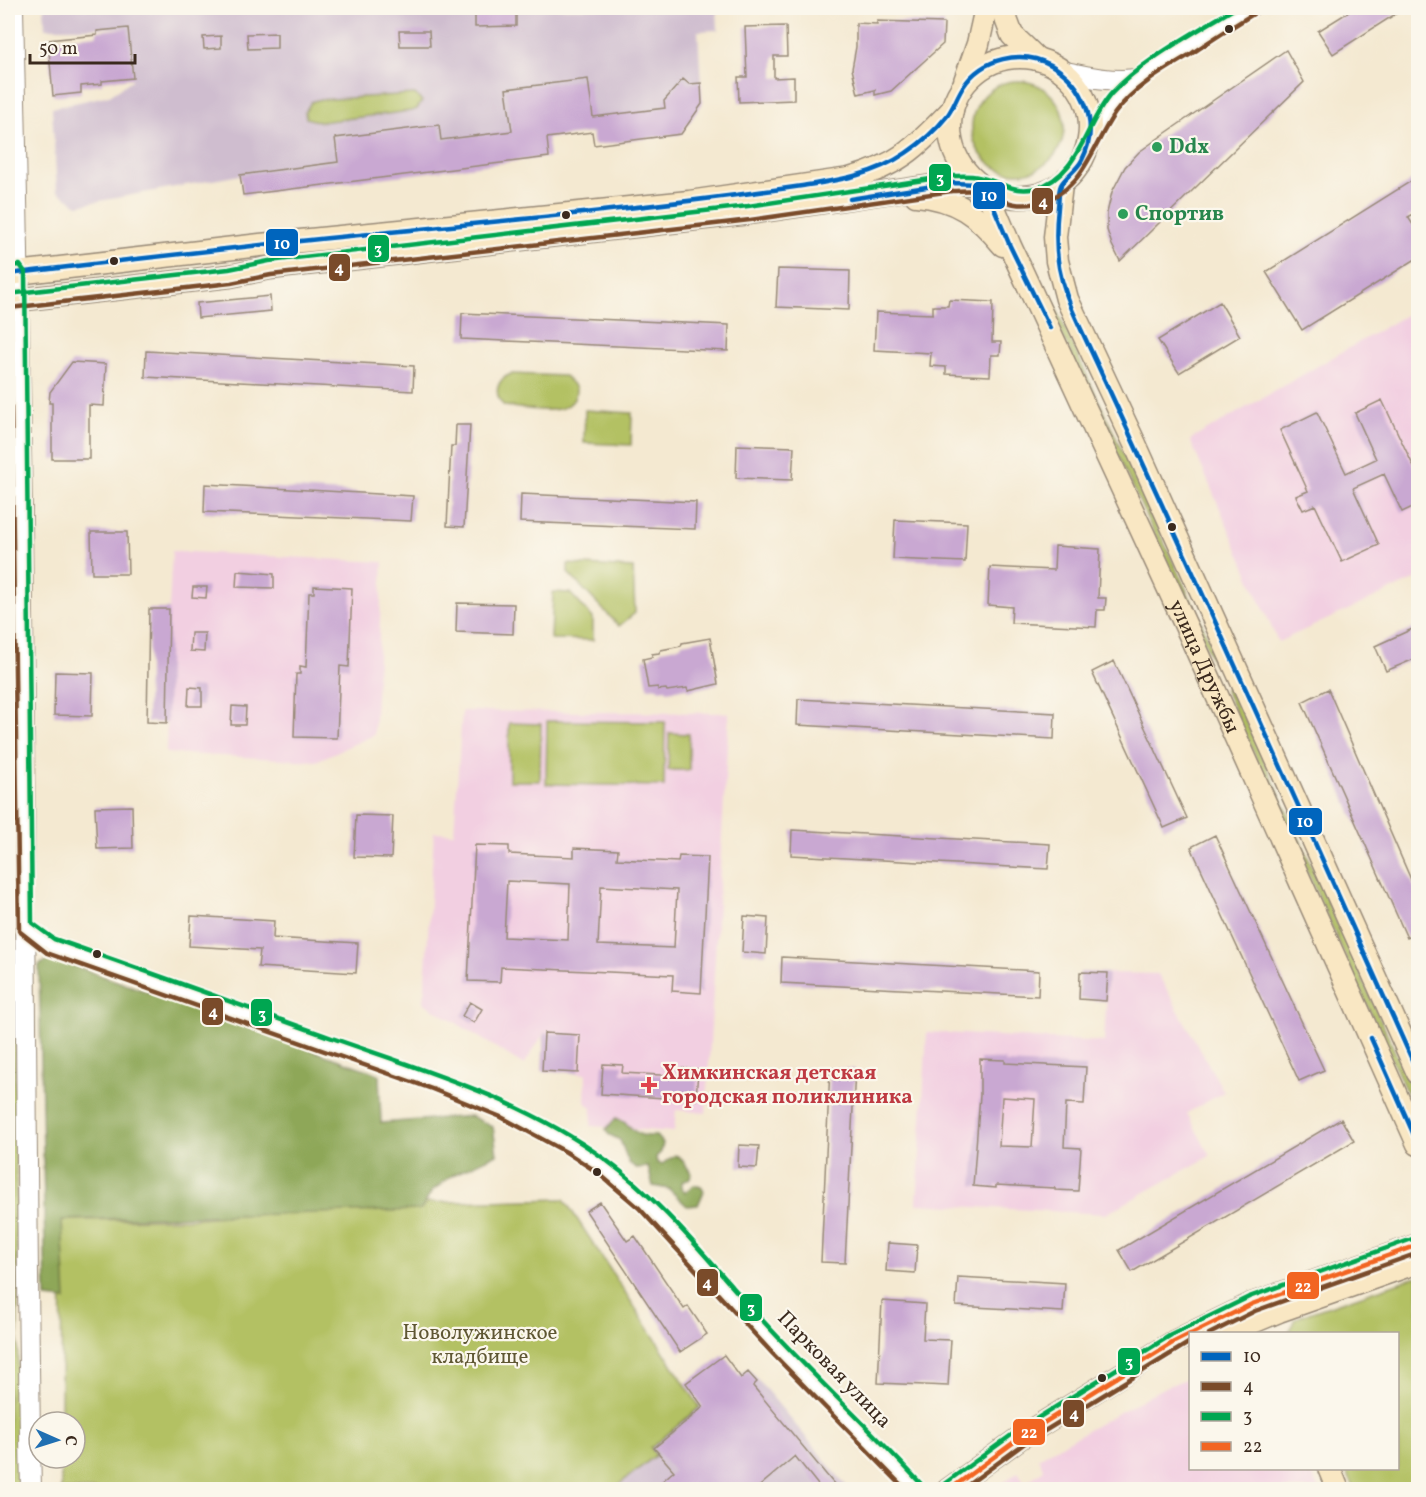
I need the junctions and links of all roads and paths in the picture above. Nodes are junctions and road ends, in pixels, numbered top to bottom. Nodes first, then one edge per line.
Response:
1 (13, 8) edge
2 (986, 8) edge
3 (1002, 8) edge
4 (1249, 8) edge
5 (1037, 59) junction
6 (1065, 72) junction
7 (1137, 79) junction
8 (962, 87) junction
9 (952, 110) junction
10 (1089, 141) junction
11 (1062, 185) junction
12 (982, 187) junction
13 (884, 194) junction
14 (1019, 264) junction
15 (13, 273) edge
16 (13, 300) edge
17 (26, 927) junction
18 (1419, 1073) edge
19 (1419, 1144) edge
20 (1419, 1245) edge
21 (1419, 1262) edge
22 (1259, 1319) edge
23 (1211, 1332) edge
24 (1229, 1332) edge
25 (1189, 1338) edge
26 (1189, 1348) edge
27 (1125, 1373) junction
28 (1330, 1470) edge
29 (32, 1490) edge
30 (917, 1490) edge
31 (948, 1490) edge
32 (1338, 1490) edge

1 - 15 street
2 - 8 main road
3 - 5 main road
4 - 7 street
5 - 6 main road
5 - 8 main road
6 - 7 street
6 - 10 main road
7 - 10 street
8 - 9 main road
9 - 12 main road
9 - 15 main road
10 - 11 main road
11 - 12 main road
11 - 18 main road, улица Дружбы
12 - 13 main road
12 - 14 main road, улица Дружбы
13 - 14 main road
13 - 16 main road
14 - 19 main road, улица Дружбы
15 - 16 street
16 - 17 street
17 - 29 street
17 - 30 street, Парковая улица
20 - 22 main road
21 - 22 main road
22 - 23 main road
22 - 24 main road
25 - 27 main road
26 - 27 main road
27 - 31 main road
28 - 32 main road

